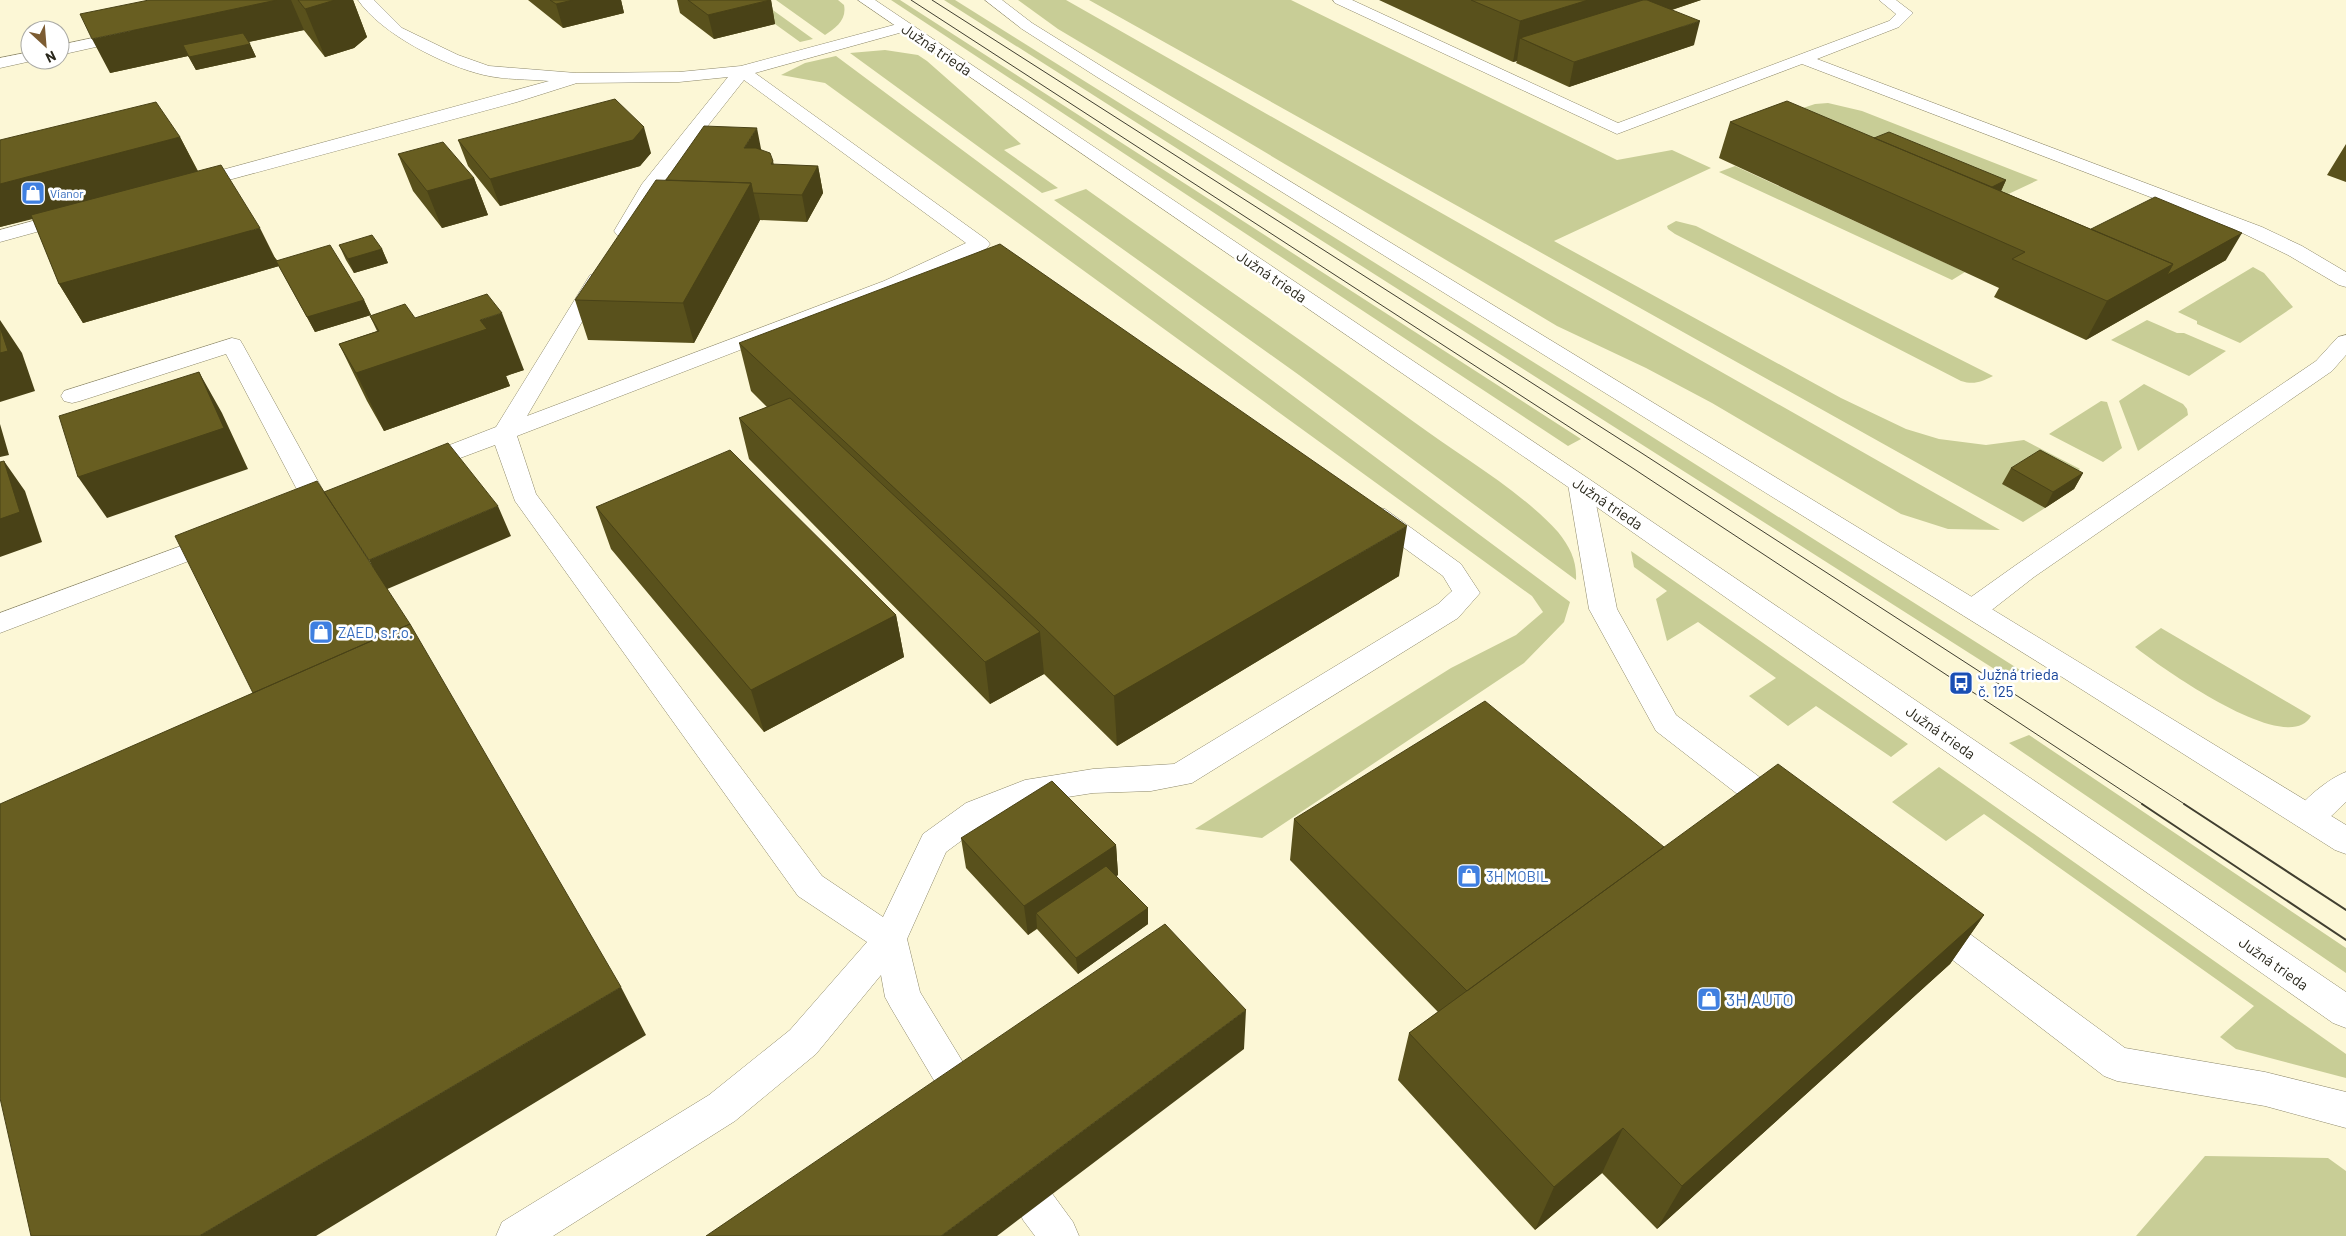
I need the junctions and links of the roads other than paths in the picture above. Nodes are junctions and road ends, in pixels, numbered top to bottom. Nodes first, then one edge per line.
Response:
1 (365, 0) edge
2 (865, 0) edge
3 (992, 0) edge
4 (1340, 0) edge
5 (1886, 0) edge
6 (905, 27) junction
7 (145, 32) edge
8 (70, 48) edge
9 (20, 59) edge
10 (1803, 59) junction
11 (0, 63) edge
12 (742, 71) junction
13 (576, 78) junction
14 (174, 189) edge
15 (87, 212) edge
16 (0, 236) edge
17 (2346, 281) edge
18 (2346, 342) edge
19 (72, 396) dead end
20 (504, 434) junction
21 (401, 472) edge
22 (1580, 484) junction
23 (1355, 500) edge
24 (317, 503) edge
25 (242, 531) edge
26 (1974, 609) junction
27 (0, 623) edge
28 (2346, 784) edge
29 (2308, 817) junction
30 (1800, 824) edge
31 (2346, 841) edge
32 (1910, 908) edge
33 (890, 940) junction
34 (2346, 1012) edge
35 (967, 1102) edge
36 (2346, 1110) edge
37 (516, 1236) edge

1 - 13 street
2 - 6 street, Južná trieda
3 - 26 street
4 - 10 street
5 - 10 street
6 - 12 street
6 - 22 street, Južná trieda
7 - 8 street
9 - 11 street
10 - 17 street
12 - 13 street
12 - 20 street
12 - 20 street
13 - 14 street
15 - 16 street
18 - 26 street
19 - 24 street
20 - 21 street
20 - 33 street
22 - 30 street
22 - 34 street, Južná trieda
23 - 33 street
25 - 27 street
26 - 29 street
28 - 29 street
29 - 31 street
32 - 36 street
33 - 35 street
33 - 37 street

